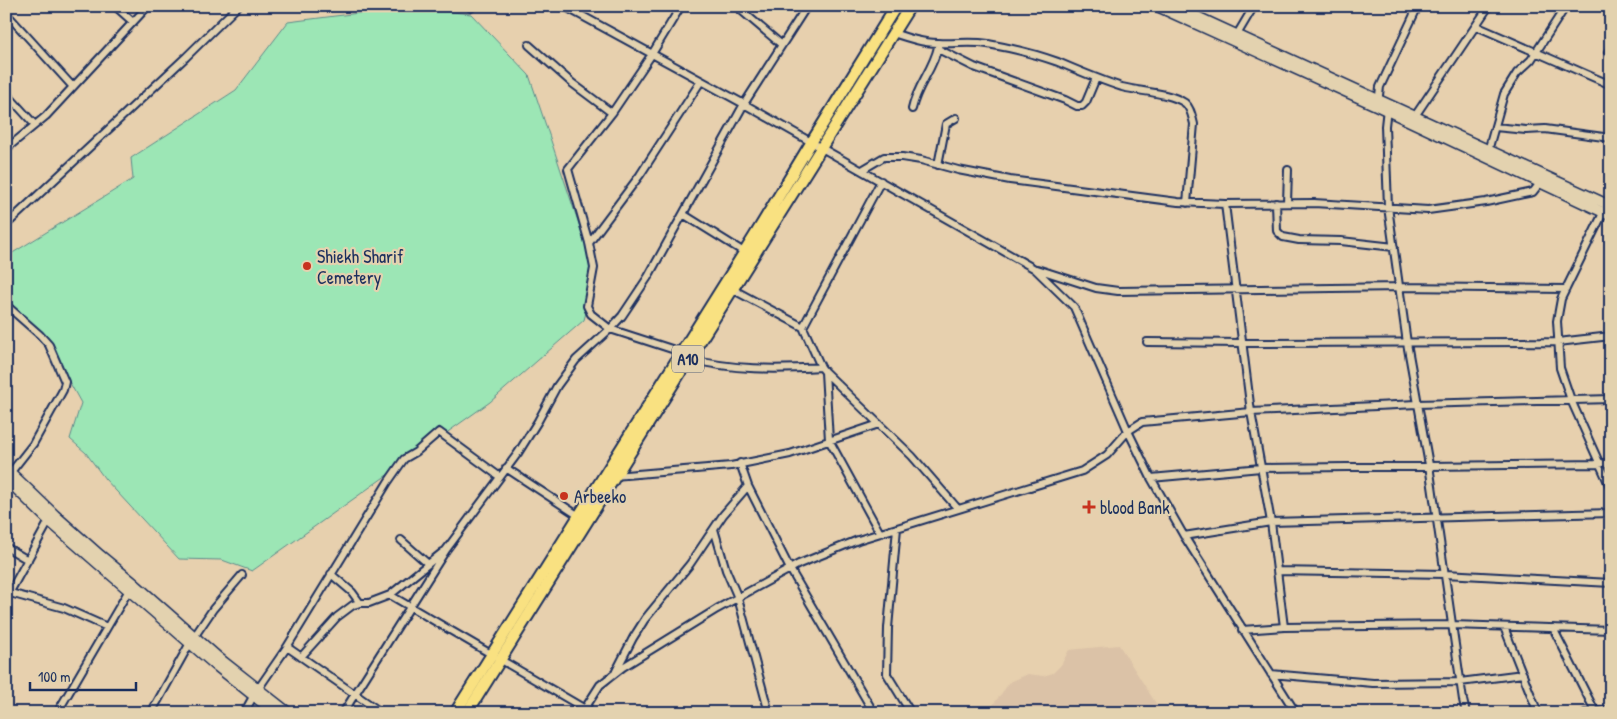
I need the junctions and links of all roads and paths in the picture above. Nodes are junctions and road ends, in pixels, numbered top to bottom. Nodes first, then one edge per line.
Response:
1 (115, 6) edge
2 (148, 6) edge
3 (238, 6) edge
4 (564, 6) edge
5 (681, 6) edge
6 (736, 6) edge
7 (807, 6) edge
8 (896, 6) edge
9 (910, 6) edge
10 (1156, 6) edge
11 (1174, 6) edge
12 (1254, 6) edge
13 (1418, 6) edge
14 (1489, 6) edge
15 (1566, 6) edge
16 (6, 12) edge
17 (134, 22) junction
18 (1476, 26) junction
19 (893, 33) junction
20 (1235, 38) junction
21 (529, 45) dead end
22 (782, 45) junction
23 (938, 46) junction
24 (1536, 52) junction
25 (652, 54) junction
26 (1096, 78) junction
27 (701, 81) junction
28 (1611, 85) edge
29 (73, 87) junction
30 (6, 93) edge
31 (1378, 102) junction
32 (744, 104) junction
33 (1387, 107) junction
34 (912, 109) dead end
35 (612, 113) junction
36 (1416, 116) junction
37 (956, 118) dead end
38 (35, 125) junction
39 (1495, 127) junction
40 (1611, 138) edge
41 (811, 143) junction
42 (821, 147) junction
43 (6, 148) edge
44 (1488, 151) junction
45 (938, 165) junction
46 (862, 170) junction
47 (1288, 170) dead end
48 (881, 181) junction
49 (1540, 183) junction
50 (1186, 203) junction
51 (1276, 203) junction
52 (1287, 203) junction
53 (1225, 204) junction
54 (1388, 207) junction
55 (1608, 210) edge
56 (682, 214) junction
57 (6, 225) edge
58 (589, 243) junction
59 (1394, 247) junction
60 (744, 252) junction
61 (1035, 269) junction
62 (1400, 287) junction
63 (732, 289) junction
64 (1566, 289) junction
65 (1236, 290) junction
66 (6, 305) edge
67 (803, 327) junction
68 (610, 330) junction
69 (1611, 336) edge
70 (1147, 342) dead end
71 (1558, 342) junction
72 (1242, 343) junction
73 (1407, 343) junction
74 (685, 355) junction
75 (822, 370) junction
76 (1611, 399) edge
77 (1571, 400) junction
78 (1417, 404) junction
79 (1251, 412) junction
80 (879, 424) junction
81 (1128, 432) junction
82 (829, 440) junction
83 (1611, 462) edge
84 (740, 464) junction
85 (1429, 464) junction
86 (1599, 464) junction
87 (506, 468) junction
88 (1261, 468) junction
89 (8, 473) edge
90 (500, 476) junction
91 (604, 476) junction
92 (616, 476) junction
93 (1151, 478) junction
94 (748, 486) junction
95 (1611, 489) edge
96 (958, 509) junction
97 (1611, 513) edge
98 (579, 516) junction
99 (1437, 518) junction
100 (49, 522) junction
101 (1271, 522) junction
102 (897, 528) junction
103 (714, 529) junction
104 (880, 533) junction
105 (1184, 536) junction
106 (401, 540) dead end
107 (6, 547) edge
108 (446, 550) junction
109 (28, 560) junction
110 (427, 564) junction
111 (790, 569) junction
112 (1277, 571) junction
113 (331, 574) junction
114 (1445, 574) junction
115 (242, 575) dead end
116 (1611, 583) edge
117 (129, 590) junction
118 (390, 595) junction
119 (8, 596) edge
120 (738, 598) junction
121 (360, 603) junction
122 (409, 606) junction
123 (1452, 625) junction
124 (1284, 626) junction
125 (107, 627) junction
126 (1504, 627) junction
127 (1553, 628) junction
128 (1242, 630) junction
129 (1611, 630) edge
130 (192, 639) junction
131 (286, 647) junction
132 (301, 656) junction
133 (497, 657) junction
134 (615, 673) junction
135 (1271, 674) junction
136 (1523, 674) junction
137 (1460, 682) junction
138 (256, 692) junction
139 (356, 694) junction
140 (1611, 708) edge
141 (583, 711) edge
142 (1596, 712) edge
143 (57, 713) edge
144 (151, 713) edge
145 (244, 713) edge
146 (275, 713) edge
147 (289, 713) edge
148 (343, 713) edge
149 (382, 713) edge
150 (455, 713) edge
151 (467, 713) edge
152 (592, 713) edge
153 (769, 713) edge
154 (874, 713) edge
155 (911, 713) edge
156 (1296, 713) edge
157 (1466, 713) edge
158 (1538, 713) edge
159 (1585, 713) edge

1 - 17 street
2 - 17 street
3 - 57 street
4 - 25 street
5 - 25 street
6 - 22 street
7 - 22 street
8 - 41 highway, A10
9 - 19 highway, A10
10 - 20 main road
11 - 20 main road
12 - 20 street
13 - 31 street
14 - 18 street
15 - 24 street
16 - 29 street
17 - 29 street
18 - 24 street
18 - 36 street
19 - 23 street
19 - 42 highway, A10
20 - 31 main road
21 - 35 street
22 - 32 street
23 - 26 street
23 - 26 street
23 - 34 street
24 - 28 street
24 - 39 street
25 - 27 street
25 - 35 street
26 - 50 street
27 - 32 street
27 - 58 street
29 - 38 street
30 - 38 street
31 - 33 main road
32 - 41 street
32 - 56 street
33 - 36 main road
33 - 49 main road
33 - 54 street
35 - 58 street
36 - 44 main road
37 - 45 street
38 - 43 street
39 - 40 street
39 - 44 street
41 - 42 street
41 - 60 highway, A10
42 - 46 street
42 - 63 highway, A10
44 - 55 main road
45 - 46 street
45 - 50 street
46 - 48 street
47 - 52 street
48 - 61 street
48 - 67 street
49 - 54 street
49 - 55 main road
50 - 53 street
51 - 52 street
51 - 53 street
51 - 59 street
52 - 54 street
53 - 65 street
54 - 59 street
55 - 64 street
56 - 60 street
56 - 68 street
58 - 68 street
59 - 62 street
60 - 74 highway, A10
61 - 65 street
61 - 81 street
62 - 64 street
62 - 65 street
62 - 73 street
63 - 67 street
63 - 74 highway, A10
64 - 71 street
65 - 72 street
66 - 89 street
67 - 75 street
68 - 74 street
68 - 87 street
69 - 71 street
70 - 72 street
71 - 73 street
71 - 77 street
72 - 73 street
72 - 79 street
73 - 78 street
74 - 75 street
74 - 91 highway, A10
74 - 92 highway, A10
75 - 80 street
75 - 82 street
76 - 77 street
77 - 78 street
77 - 86 street
78 - 79 street
78 - 85 street
79 - 81 street
79 - 88 street
80 - 82 street
80 - 96 street
81 - 93 street
81 - 96 street
82 - 84 street
82 - 104 street
83 - 86 street
84 - 92 street
84 - 94 street
85 - 86 street
85 - 88 street
85 - 99 street
86 - 95 street
87 - 90 street
87 - 98 street
88 - 93 street
88 - 101 street
89 - 100 main road
89 - 130 main road
90 - 108 street
90 - 113 street
91 - 92 street
91 - 98 highway, A10
92 - 133 highway, A10
93 - 105 street
94 - 103 street
94 - 111 street
96 - 102 street
97 - 99 street
98 - 133 highway, A10
99 - 101 street
99 - 114 street
100 - 109 street
100 - 117 main road
101 - 105 street
101 - 112 street
102 - 104 street
102 - 155 street
103 - 120 street
103 - 134 street
104 - 111 street
105 - 128 street
106 - 110 street
107 - 109 street
108 - 110 street
108 - 122 street
109 - 119 street
110 - 118 street
111 - 120 street
111 - 154 street
112 - 114 street
112 - 124 street
113 - 121 street
113 - 131 street
114 - 116 street
114 - 123 street
115 - 130 street
117 - 125 street
117 - 130 main road
118 - 121 street
118 - 122 street
119 - 125 street
120 - 134 street
120 - 153 street
121 - 132 street
122 - 133 street
122 - 139 street
123 - 124 street
123 - 126 street
123 - 137 street
124 - 128 street
125 - 143 street
126 - 127 street
126 - 136 street
127 - 129 street
127 - 142 street
128 - 135 street
130 - 138 main road
130 - 144 street
131 - 132 street
131 - 138 street
132 - 139 street
133 - 141 street
133 - 150 highway, A10
133 - 151 highway, A10
134 - 141 street
135 - 137 street
135 - 156 street
136 - 137 street
136 - 158 street
137 - 157 street
138 - 145 street
138 - 146 main road
138 - 147 main road
139 - 148 street
139 - 149 street
140 - 142 street
141 - 152 street
142 - 159 street

